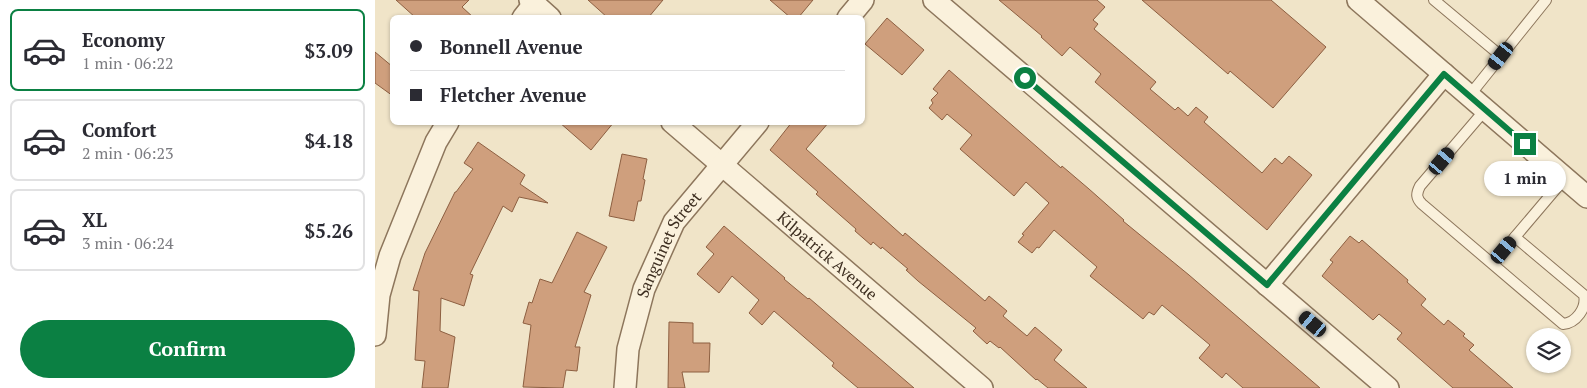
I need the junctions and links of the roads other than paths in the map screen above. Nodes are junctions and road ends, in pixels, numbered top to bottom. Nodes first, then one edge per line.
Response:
1 (863, 0) edge
2 (934, 0) edge
3 (1358, 0) edge
4 (1435, 0) edge
5 (1546, 0) edge
6 (529, 7) edge
7 (544, 15) edge
8 (850, 15) edge
9 (1501, 56) junction
10 (1444, 74) junction
11 (1477, 103) junction
12 (446, 125) edge
13 (676, 125) edge
14 (755, 125) edge
15 (722, 165) junction
16 (1565, 178) junction
17 (1587, 197) edge
18 (1515, 237) junction
19 (1493, 264) junction
20 (1267, 285) junction
21 (375, 335) edge
22 (625, 388) edge
23 (982, 388) edge
24 (1388, 388) edge

1 - 8 street
2 - 20 street
3 - 10 street
4 - 9 lane
5 - 9 lane
6 - 7 street
9 - 11 lane
10 - 11 street
10 - 20 street
11 - 16 street
11 - 19 lane
12 - 21 street
13 - 15 street, Kilpatrick Avenue
14 - 15 street, Sanguinet Street
15 - 22 street, Sanguinet Street
15 - 23 street, Kilpatrick Avenue
16 - 17 street
16 - 18 lane
18 - 19 lane
18 - 19 lane
20 - 24 street

